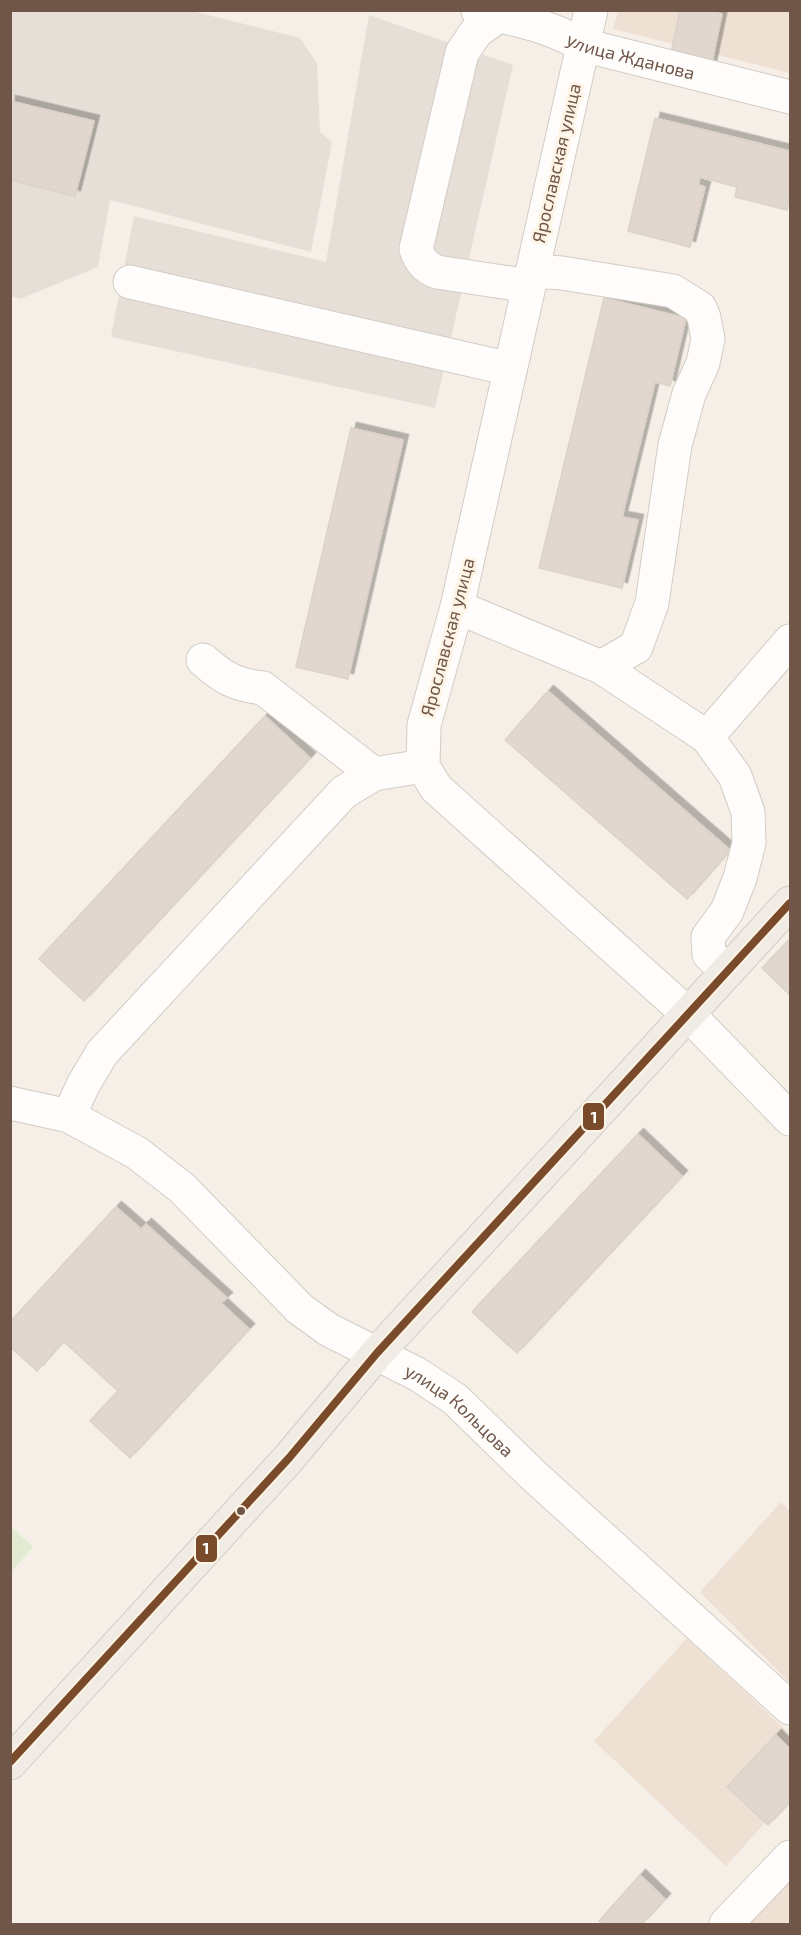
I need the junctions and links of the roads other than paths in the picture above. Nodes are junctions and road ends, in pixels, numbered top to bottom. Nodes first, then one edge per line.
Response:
1 (591, 10) edge
2 (486, 13) edge
3 (583, 45) junction
4 (790, 98) edge
5 (530, 278) junction
6 (130, 282) dead end
7 (510, 369) junction
8 (457, 607) junction
9 (790, 641) edge
10 (203, 660) dead end
11 (601, 667) junction
12 (708, 737) junction
13 (423, 766) junction
14 (374, 774) junction
15 (790, 903) edge
16 (727, 972) junction
17 (689, 1014) junction
18 (10, 1104) edge
19 (69, 1116) junction
20 (790, 1119) edge
21 (377, 1353) junction
22 (790, 1708) edge
23 (10, 1763) edge
24 (790, 1857) edge
25 (726, 1924) edge

1 - 3 street, Ярославская улица
2 - 3 street, улица Жданова
2 - 5 street
3 - 4 street, улица Жданова
3 - 5 street, Ярославская улица
5 - 7 street, Ярославская улица
5 - 11 street
6 - 7 street
7 - 8 street, Ярославская улица
8 - 11 street
8 - 13 street, Ярославская улица
9 - 12 street
10 - 14 street
11 - 12 street
12 - 16 street
13 - 14 street
13 - 17 street
14 - 19 street
15 - 16 main road
16 - 17 main road
17 - 20 street
17 - 21 main road
18 - 19 street, улица Кольцова
19 - 21 street, улица Кольцова
21 - 22 street, улица Кольцова
21 - 23 main road
24 - 25 street

